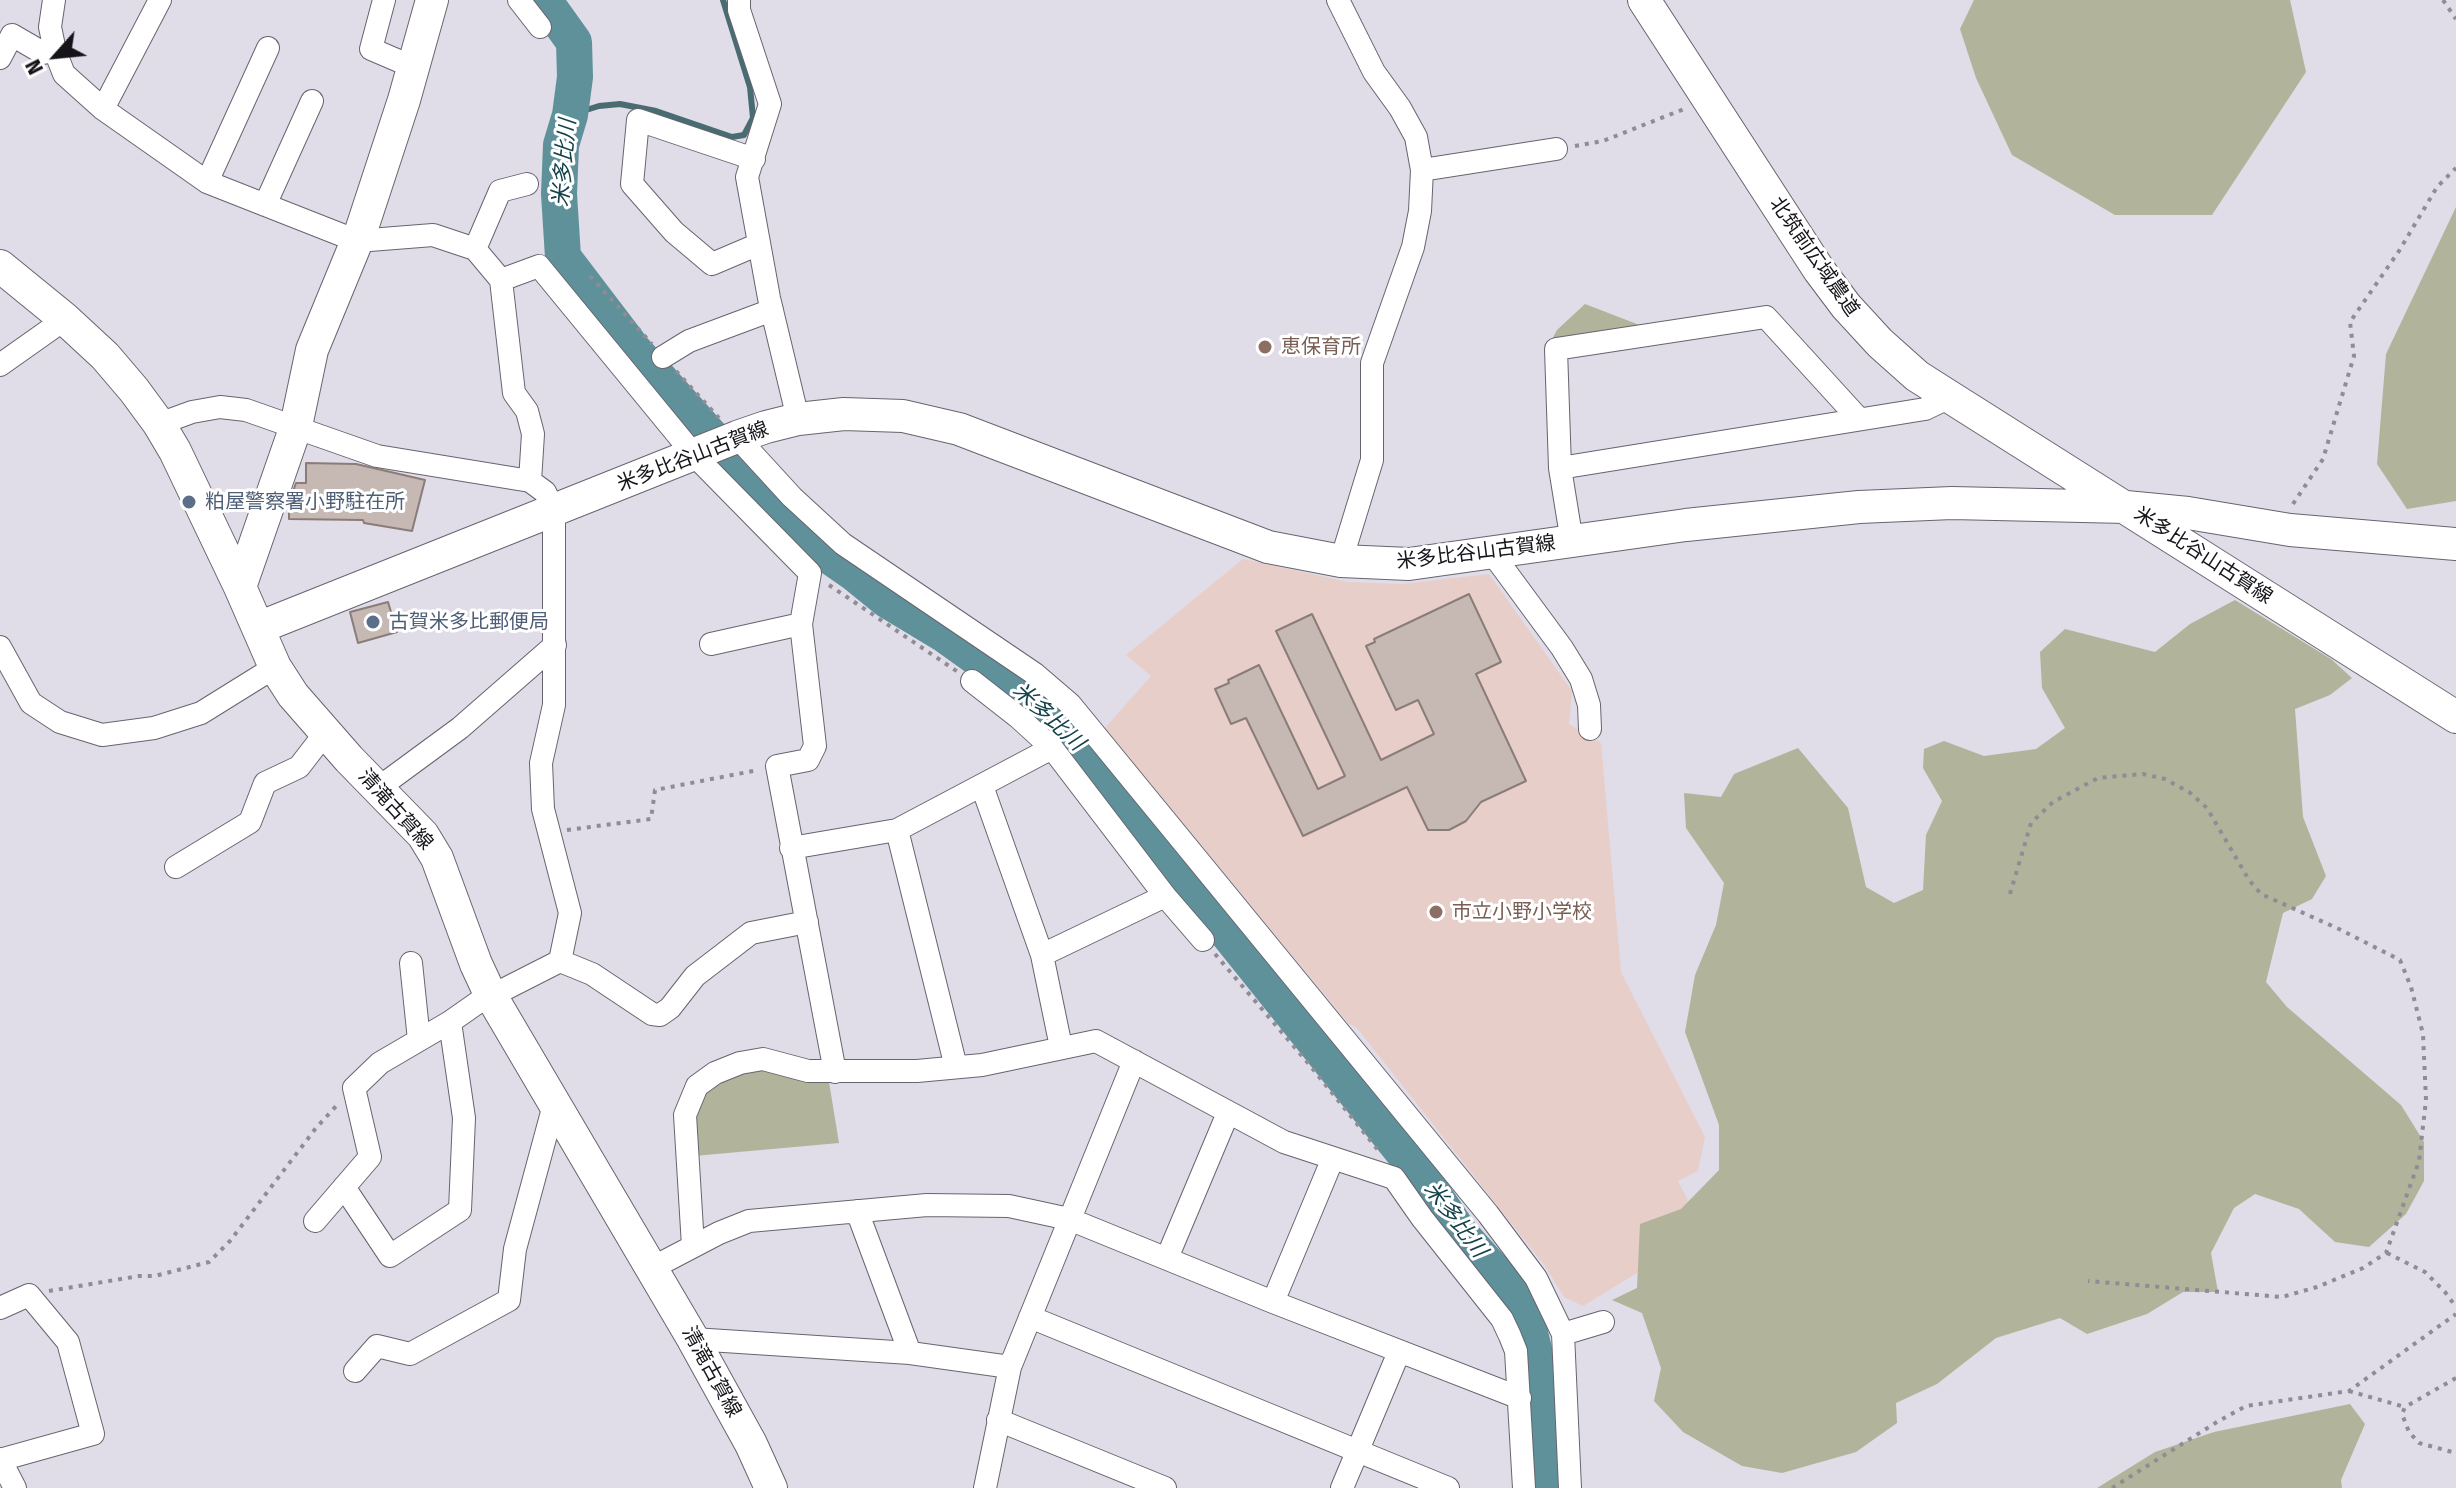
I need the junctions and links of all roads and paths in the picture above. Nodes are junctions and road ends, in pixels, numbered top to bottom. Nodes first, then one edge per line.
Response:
1 (54, 0) edge
2 (160, 0) edge
3 (384, 0) edge
4 (432, 0) edge
5 (519, 0) edge
6 (739, 0) edge
7 (1338, 0) edge
8 (1644, 0) edge
9 (2443, 0) edge
10 (2456, 19) edge
11 (540, 27) dead end
12 (6, 34) edge
13 (268, 48) dead end
14 (55, 51) junction
15 (0, 58) edge
16 (413, 67) junction
17 (1708, 99) junction
18 (312, 101) dead end
19 (103, 109) junction
20 (1556, 149) joint
21 (754, 159) junction
22 (2456, 168) edge
23 (1422, 170) junction
24 (207, 182) junction
25 (527, 184) dead end
26 (265, 205) junction
27 (357, 241) junction
28 (759, 244) junction
29 (475, 249) junction
30 (0, 266) edge
31 (501, 280) junction
32 (772, 310) junction
33 (65, 319) junction
34 (663, 357) dead end
35 (0, 365) edge
36 (1950, 397) junction
37 (798, 419) junction
38 (1859, 419) junction
39 (159, 424) junction
40 (296, 426) junction
41 (737, 437) junction
42 (2030, 448) junction
43 (699, 454) junction
44 (1560, 468) junction
45 (530, 481) junction
46 (1952, 503) junction
47 (2126, 507) junction
48 (554, 511) junction
49 (2290, 530) junction
50 (1572, 542) junction
51 (2456, 544) edge
52 (1492, 553) junction
53 (1341, 561) junction
54 (810, 573) junction
55 (240, 587) junction
56 (801, 624) junction
57 (258, 628) junction
58 (711, 644) dead end
59 (555, 645) junction
60 (0, 647) edge
61 (275, 667) junction
62 (972, 681) joint
63 (2456, 717) edge
64 (1590, 729) dead end
65 (326, 732) junction
66 (1052, 748) junction
67 (777, 766) junction
68 (982, 786) junction
69 (377, 789) junction
70 (897, 830) junction
71 (549, 833) junction
72 (791, 848) junction
73 (176, 867) dead end
74 (2010, 894) dead end
75 (1165, 896) junction
76 (807, 922) junction
77 (1203, 940) joint
78 (1042, 955) junction
79 (560, 961) junction
80 (411, 963) dead end
81 (490, 994) junction
82 (450, 1022) junction
83 (419, 1040) junction
84 (1061, 1047) junction
85 (1134, 1061) junction
86 (956, 1067) junction
87 (835, 1072) junction
88 (354, 1088) junction
89 (554, 1105) junction
90 (1228, 1113) junction
91 (1333, 1158) junction
92 (1394, 1178) junction
93 (344, 1187) junction
94 (857, 1211) junction
95 (1069, 1219) junction
96 (315, 1221) dead end
97 (693, 1246) junction
98 (2386, 1253) junction
99 (1167, 1258) junction
100 (652, 1268) junction
101 (2088, 1281) dead end
102 (29, 1295) junction
103 (1273, 1302) junction
104 (2456, 1307) edge
105 (0, 1308) edge
106 (2456, 1314) edge
107 (1030, 1317) junction
108 (1603, 1322) dead end
109 (1563, 1334) junction
110 (693, 1339) junction
111 (1399, 1352) junction
112 (910, 1353) junction
113 (1010, 1367) junction
114 (355, 1371) dead end
115 (2456, 1378) edge
116 (2349, 1391) junction
117 (1520, 1398) junction
118 (2405, 1407) junction
119 (998, 1420) junction
120 (1357, 1451) junction
121 (2456, 1453) edge
122 (0, 1460) edge
123 (15, 1488) edge
124 (771, 1488) edge
125 (985, 1488) edge
126 (1165, 1488) edge
127 (1342, 1488) edge
128 (1448, 1488) edge
129 (1524, 1488) edge
130 (1570, 1488) edge
131 (2112, 1488) edge

1 - 14 street
2 - 19 street
3 - 16 street
4 - 16 main road
5 - 11 street
6 - 21 street
7 - 23 street
8 - 17 main road, 北筑前広域農道
9 - 10 path
12 - 14 street
12 - 15 street
13 - 24 street
14 - 19 street
16 - 27 main road
17 - 20 path
17 - 36 main road, 北筑前広域農道
18 - 26 street
19 - 24 street
20 - 23 street
21 - 28 street
21 - 28 street
22 - 49 path
23 - 53 street
24 - 26 street
25 - 29 street
26 - 27 street
27 - 29 street
27 - 40 main road
28 - 32 street
29 - 31 street
30 - 33 main road, 清滝古賀線
31 - 43 street
31 - 45 street
32 - 34 street
32 - 37 street
33 - 35 street
33 - 39 main road, 清滝古賀線
36 - 38 street
36 - 42 main road, 北筑前広域農道
37 - 41 main road, 米多比谷山古賀線
37 - 53 main road, 米多比谷山古賀線
38 - 44 street
38 - 44 street
39 - 40 street
39 - 55 main road, 清滝古賀線
40 - 45 street
40 - 55 main road
41 - 43 main road, 米多比谷山古賀線
41 - 109 street
42 - 46 main road
42 - 47 main road, 北筑前広域農道
43 - 48 main road, 米多比谷山古賀線
43 - 54 street
44 - 50 street
45 - 48 street
46 - 47 main road, 米多比谷山古賀線
46 - 50 main road, 米多比谷山古賀線
47 - 49 main road
47 - 63 main road, 米多比谷山古賀線
48 - 57 main road, 米多比谷山古賀線
48 - 59 street
49 - 51 main road
50 - 52 main road, 米多比谷山古賀線
52 - 53 main road, 米多比谷山古賀線
52 - 64 street
54 - 56 street
54 - 62 path
55 - 57 main road, 清滝古賀線
56 - 58 street
56 - 67 street
57 - 61 main road, 清滝古賀線
59 - 69 street
59 - 71 street
60 - 61 street
61 - 65 main road, 清滝古賀線
62 - 66 street
65 - 69 main road, 清滝古賀線
65 - 73 street
66 - 68 street
66 - 75 street
67 - 71 path
67 - 72 street
68 - 70 street
68 - 78 street
69 - 81 main road, 清滝古賀線
70 - 72 street
70 - 86 street
71 - 79 street
72 - 76 street
74 - 98 path
75 - 77 street
75 - 78 street
76 - 79 street
76 - 87 street
77 - 92 path
78 - 84 street
79 - 81 street
80 - 83 street
81 - 82 street
81 - 89 main road, 清滝古賀線
82 - 83 street
82 - 93 street
83 - 88 street
84 - 85 street
84 - 86 street
85 - 90 street
85 - 95 street
86 - 87 street
87 - 97 street
88 - 93 street
88 - 102 path
89 - 100 main road, 清滝古賀線
89 - 114 street
90 - 91 street
90 - 99 street
91 - 92 street
91 - 103 street
92 - 117 street
93 - 96 street
94 - 95 street
94 - 97 street
94 - 112 street
95 - 99 street
95 - 107 street
97 - 100 street
98 - 101 path
98 - 104 path
99 - 103 street
100 - 110 main road, 清滝古賀線
102 - 105 street
102 - 122 street
103 - 111 street
106 - 116 path
107 - 113 street
107 - 120 street
108 - 109 street
109 - 130 street
110 - 112 street
110 - 124 main road, 清滝古賀線
111 - 117 street
111 - 120 street
112 - 113 street
113 - 119 street
115 - 118 path
116 - 118 path
116 - 131 path
117 - 129 street
118 - 121 path
119 - 125 street
119 - 126 street
120 - 127 street
120 - 128 street
122 - 123 street

